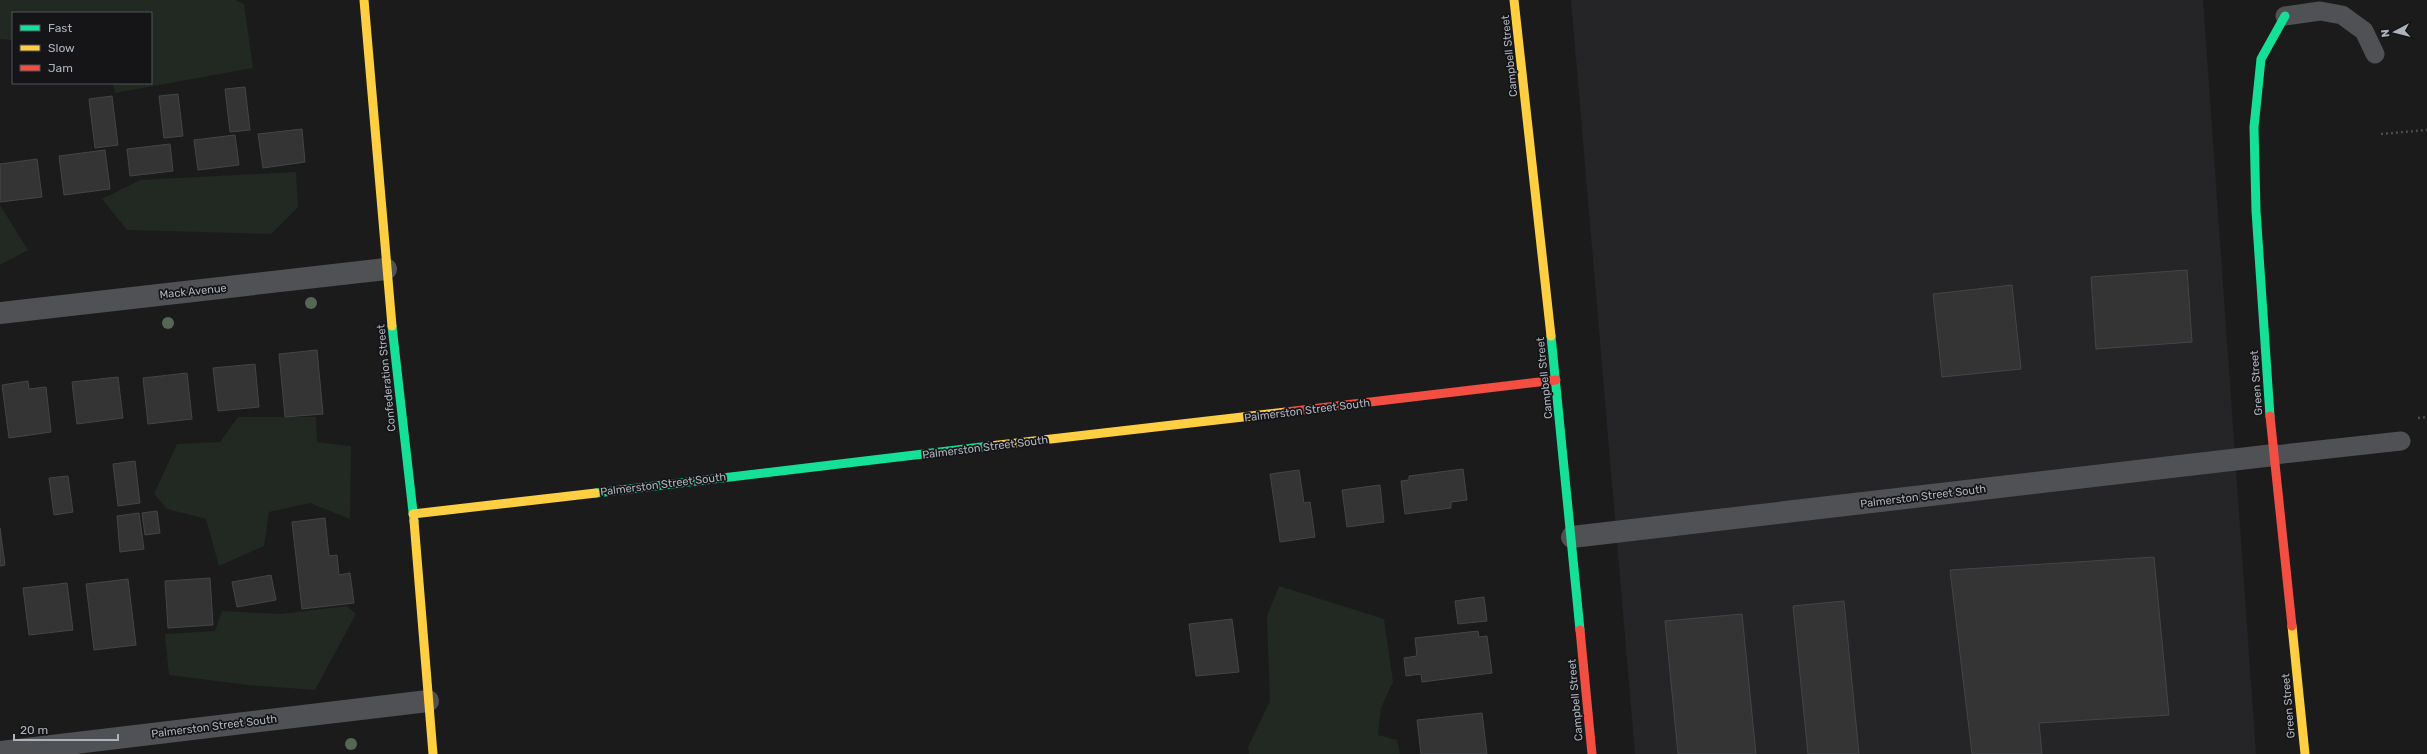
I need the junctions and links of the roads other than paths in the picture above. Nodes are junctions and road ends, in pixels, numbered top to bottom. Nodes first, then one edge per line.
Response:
1 (364, 0) edge
2 (1514, 0) edge
3 (2285, 16) joint
4 (2375, 54) dead end
5 (386, 269) junction
6 (0, 313) edge
7 (1556, 380) junction
8 (2401, 441) dead end
9 (2274, 455) junction
10 (413, 514) junction
11 (1572, 537) junction
12 (428, 701) junction
13 (0, 752) edge
14 (433, 754) edge
15 (1592, 754) edge
16 (2305, 754) edge

1 - 5 street, Confederation Street
2 - 7 street, Campbell Street
3 - 4 lane
3 - 9 street, Green Street
5 - 6 street, Mack Avenue
5 - 10 street, Confederation Street
7 - 10 street, Palmerston Street South
7 - 11 street, Campbell Street
8 - 9 lane
9 - 11 street, Palmerston Street South
9 - 16 street, Green Street
10 - 12 street, Confederation Street
11 - 15 street, Campbell Street
12 - 13 street, Palmerston Street South
12 - 14 street, Confederation Street

